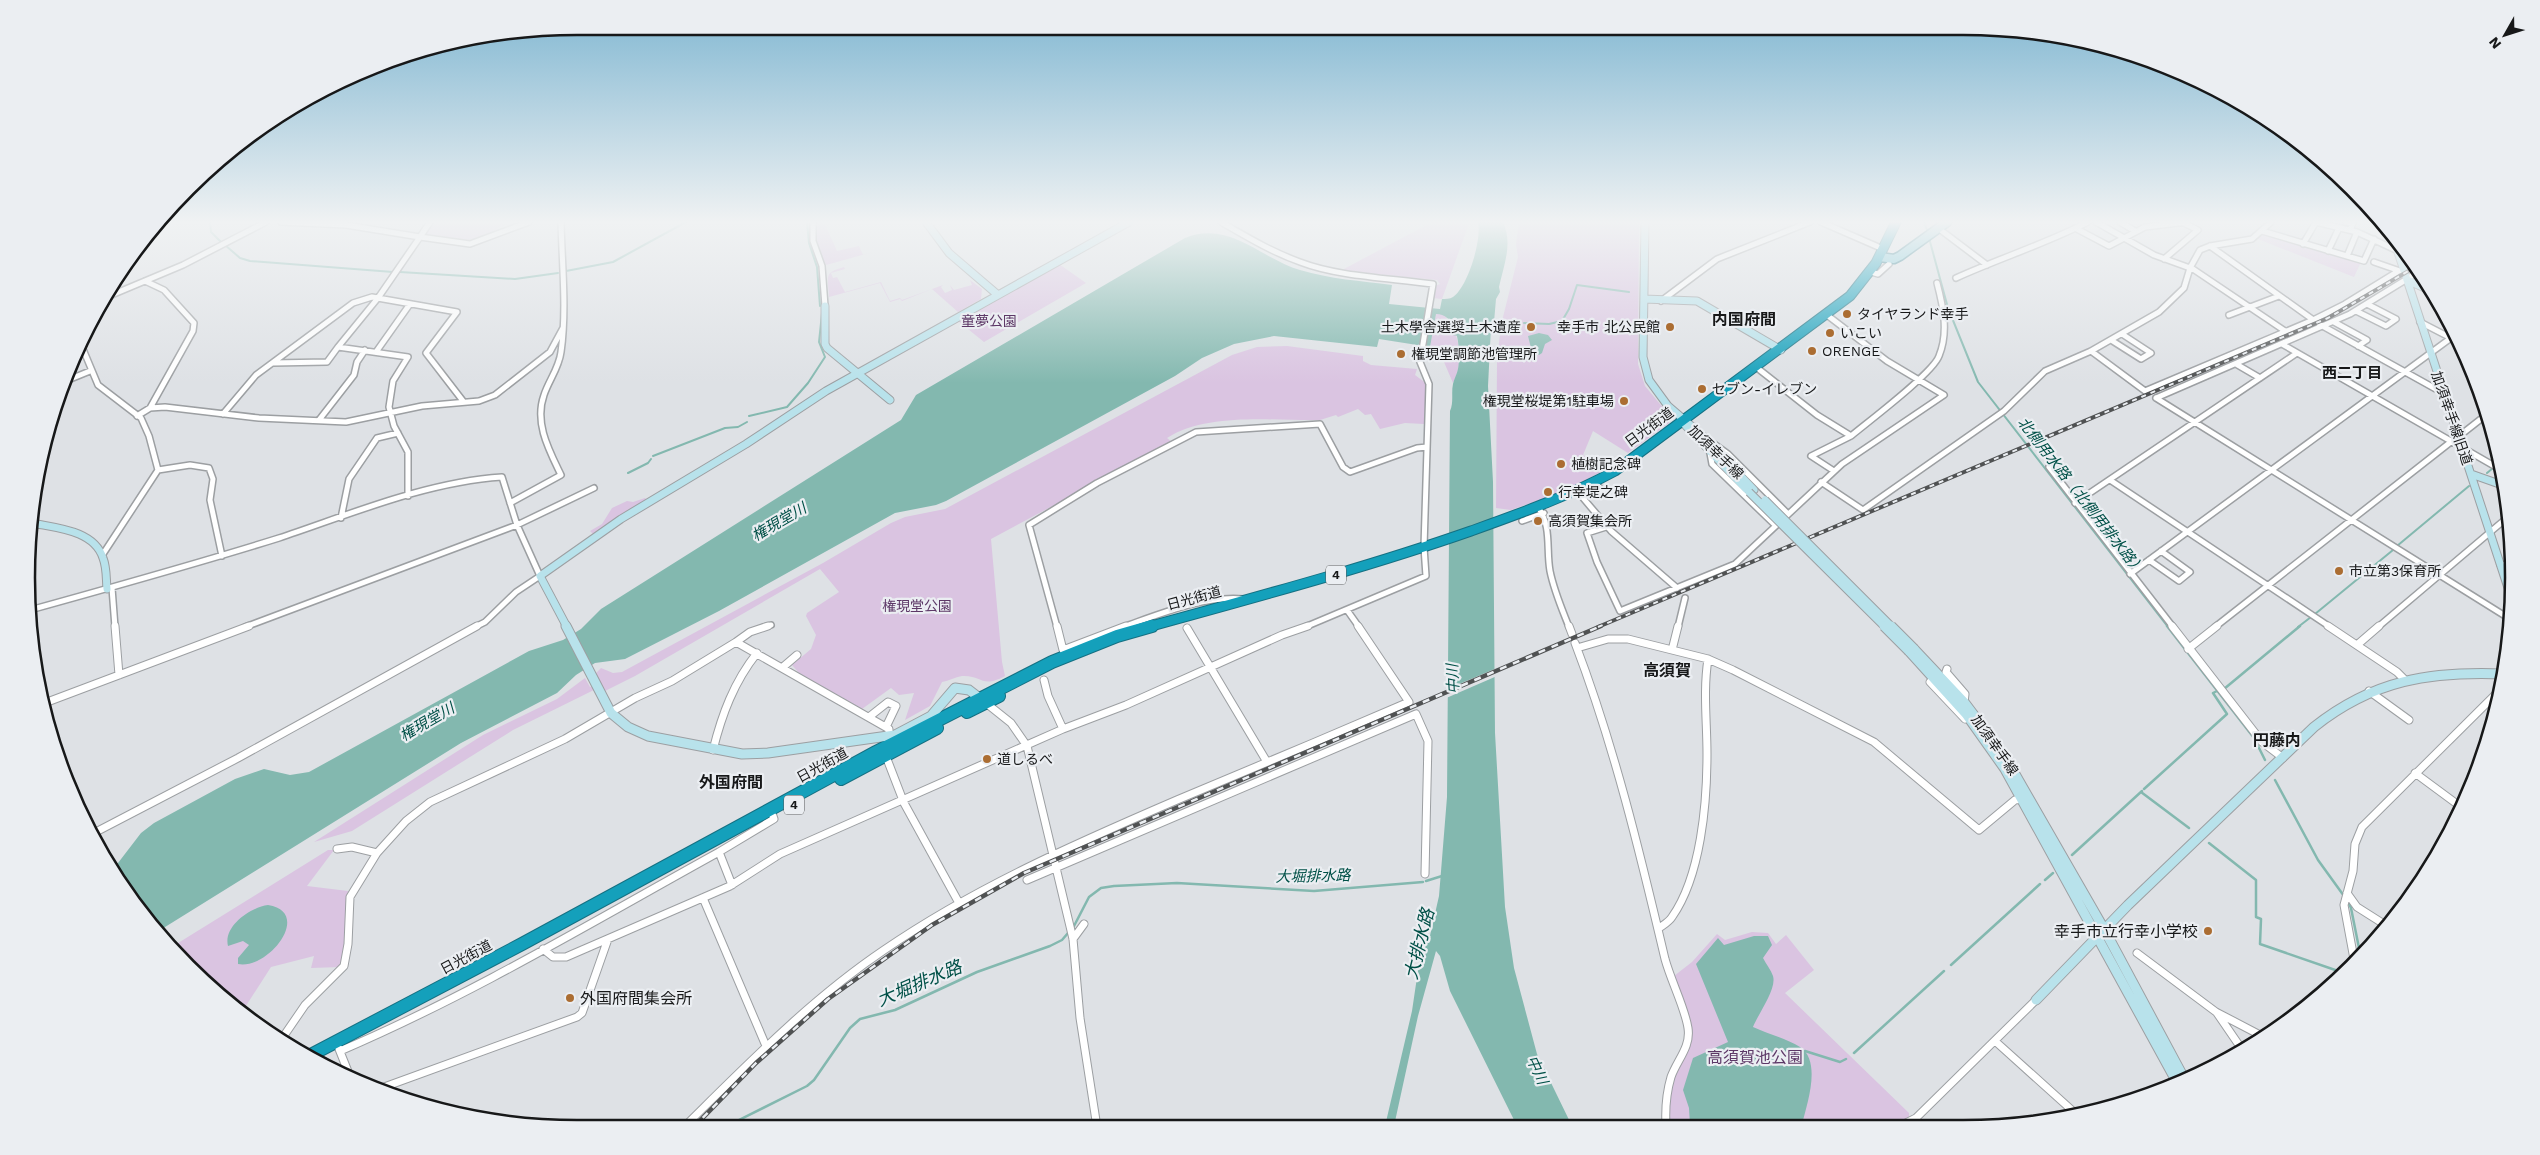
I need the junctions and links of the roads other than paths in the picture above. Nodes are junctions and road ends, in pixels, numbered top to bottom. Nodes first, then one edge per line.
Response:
1 (157, 276) edge
2 (393, 276) edge
3 (562, 276) edge
4 (823, 276) edge
5 (976, 276) edge
6 (1031, 276) edge
7 (1384, 276) edge
8 (1644, 276) edge
9 (1694, 276) edge
10 (1867, 276) edge
11 (1961, 276) edge
12 (2187, 276) edge
13 (2202, 276) edge
14 (2251, 276) edge
15 (2392, 276) edge
16 (2404, 276) edge
17 (2413, 276) edge
18 (1956, 278) dead end
19 (2407, 280) junction
20 (145, 281) junction
21 (1937, 283) dead end
22 (2420, 286) edge
23 (116, 293) edge
24 (998, 294) junction
25 (2279, 296) junction
26 (378, 298) junction
27 (1644, 299) junction
28 (1661, 301) junction
29 (410, 304) junction
30 (2367, 304) junction
31 (825, 306) joint
32 (2250, 307) junction
33 (2356, 311) junction
34 (1827, 315) junction
35 (2229, 315) dead end
36 (2313, 320) junction
37 (2334, 322) junction
38 (2420, 322) junction
39 (2324, 327) junction
40 (563, 328) junction
41 (2285, 331) junction
42 (2122, 334) junction
43 (2447, 334) edge
44 (2450, 339) edge
45 (2111, 340) junction
46 (2282, 344) junction
47 (2358, 346) junction
48 (338, 347) junction
49 (365, 350) junction
50 (1781, 350) junction
51 (85, 351) edge
52 (2091, 351) junction
53 (376, 352) junction
54 (2297, 352) junction
55 (2430, 353) junction
56 (272, 364) junction
57 (2236, 364) junction
58 (1756, 367) junction
59 (90, 371) junction
60 (2405, 372) junction
61 (857, 373) junction
62 (73, 378) edge
63 (2260, 378) junction
64 (1918, 380) junction
65 (2443, 392) junction
66 (2372, 395) junction
67 (890, 400) dead end
68 (463, 401) junction
69 (150, 408) junction
70 (390, 413) junction
71 (223, 414) junction
72 (138, 416) junction
73 (2481, 418) edge
74 (319, 420) junction
75 (1683, 421) junction
76 (2193, 423) junction
77 (398, 433) junction
78 (1851, 436) junction
79 (1703, 438) junction
80 (2455, 439) junction
81 (1427, 447) junction
82 (2462, 448) junction
83 (1710, 453) junction
84 (2494, 466) edge
85 (2049, 467) dead end
86 (158, 470) junction
87 (2270, 470) junction
88 (1834, 471) junction
89 (2471, 474) junction
90 (2110, 480) junction
91 (1821, 482) junction
92 (1595, 483) junction
93 (2497, 483) edge
94 (594, 488) dead end
95 (1752, 491) junction
96 (408, 496) junction
97 (510, 503) junction
98 (2075, 503) junction
99 (1541, 510) junction
100 (1787, 513) junction
101 (341, 518) junction
102 (1522, 521) dead end
103 (2351, 521) junction
104 (2502, 523) edge
105 (38, 525) edge
106 (517, 525) junction
107 (1775, 525) junction
108 (1606, 526) junction
109 (2187, 532) junction
110 (2489, 534) junction
111 (1428, 545) junction
112 (2161, 551) junction
113 (103, 554) junction
114 (222, 556) junction
115 (2149, 560) junction
116 (2500, 564) junction
117 (2505, 565) edge
118 (2130, 574) junction
119 (540, 576) junction
120 (2440, 577) junction
121 (2505, 579) edge
122 (2268, 586) junction
123 (110, 588) junction
124 (1677, 588) junction
125 (1685, 598) dead end
126 (1246, 601) junction
127 (36, 608) edge
128 (1347, 610) junction
129 (2504, 615) edge
130 (771, 625) dead end
131 (1188, 628) dead end
132 (1572, 634) dead end
133 (736, 642) junction
134 (2357, 645) junction
135 (2188, 649) junction
136 (1672, 650) junction
137 (1912, 650) junction
138 (757, 653) junction
139 (797, 655) dead end
140 (1708, 659) junction
141 (783, 667) junction
142 (1211, 667) junction
143 (1947, 669) dead end
144 (2496, 674) edge
145 (120, 675) junction
146 (1044, 680) dead end
147 (2405, 680) junction
148 (1930, 682) dead end
149 (2369, 691) junction
150 (2491, 698) edge
151 (983, 700) junction
152 (49, 701) edge
153 (1964, 702) junction
154 (611, 713) junction
155 (869, 717) junction
156 (2409, 720) dead end
157 (1063, 729) junction
158 (888, 731) junction
159 (1980, 732) junction
160 (876, 737) junction
161 (1027, 746) junction
162 (880, 747) dead end
163 (714, 750) junction
164 (2282, 758) junction
165 (887, 759) dead end
166 (1266, 762) junction
167 (2416, 773) junction
168 (2023, 799) junction
169 (903, 801) junction
170 (2456, 803) edge
171 (773, 816) junction
172 (98, 831) edge
173 (337, 849) dead end
174 (719, 852) junction
175 (377, 853) junction
176 (1053, 853) junction
177 (1056, 868) junction
178 (1425, 874) dead end
179 (1027, 880) dead end
180 (732, 885) junction
181 (2346, 897) junction
182 (703, 898) junction
183 (959, 903) junction
184 (2380, 923) edge
185 (1084, 924) dead end
186 (1658, 929) junction
187 (2104, 929) junction
188 (2096, 937) junction
189 (608, 939) junction
190 (1073, 940) junction
191 (543, 949) junction
192 (2137, 953) dead end
193 (2353, 954) edge
194 (2036, 1000) joint
195 (2216, 1012) junction
196 (2257, 1033) edge
197 (285, 1034) edge
198 (1995, 1041) junction
199 (2238, 1044) edge
200 (766, 1046) junction
201 (339, 1049) junction
202 (316, 1052) edge
203 (323, 1056) edge
204 (347, 1068) edge
205 (2182, 1074) edge
206 (2174, 1077) edge
207 (388, 1086) edge
208 (2071, 1109) edge
209 (691, 1120) edge
210 (1096, 1120) edge
211 (1666, 1120) edge
212 (1912, 1120) edge

1 - 20 street
2 - 26 street
3 - 40 street
4 - 31 street
5 - 24 street
6 - 24 street
7 - 81 street
8 - 27 street
9 - 28 street
10 - 34 highway, 日光街道 / 4
11 - 18 street
12 - 42 street
13 - 32 street
14 - 25 street
15 - 36 street
16 - 19 street, 加須幸手線旧道
17 - 19 street
19 - 22 street
19 - 30 street
19 - 38 street, 加須幸手線旧道
20 - 23 street
20 - 69 street
21 - 64 street
24 - 61 street
25 - 32 street
25 - 36 street
26 - 29 street
26 - 48 street
26 - 56 street
27 - 28 street
27 - 75 street
28 - 50 street
29 - 53 street
29 - 68 street
30 - 33 street
30 - 33 street
31 - 61 street
32 - 35 street
32 - 41 street
33 - 37 street
34 - 50 highway, 日光街道 / 4
34 - 64 street
36 - 39 street
36 - 41 street
37 - 39 street
37 - 47 street
38 - 43 street
38 - 55 street, 加須幸手線旧道
39 - 46 street
39 - 47 street
40 - 68 street
40 - 97 street
41 - 52 street
42 - 45 street
42 - 45 street
44 - 55 street
45 - 52 street
46 - 54 street
46 - 57 street
47 - 60 street
48 - 49 street
48 - 56 street
49 - 53 street
49 - 74 street
50 - 58 highway, 日光街道 / 4
51 - 59 street
52 - 91 street
53 - 70 street
54 - 63 street
54 - 66 street
55 - 60 street
55 - 65 street, 加須幸手線旧道
56 - 71 street
57 - 63 street
57 - 76 street
58 - 75 highway, 日光街道 / 4
58 - 78 street
59 - 62 street
59 - 72 street
60 - 65 street
60 - 66 street
61 - 67 street
61 - 119 street
63 - 76 street
64 - 78 street
64 - 88 street
65 - 80 street, 加須幸手線旧道
66 - 80 street
66 - 87 street
68 - 70 street
69 - 71 street
69 - 72 street
70 - 74 street
70 - 77 street
71 - 74 street
72 - 86 street
73 - 80 street
75 - 79 street, 加須幸手線
75 - 83 street, 加須幸手線
75 - 92 highway, 日光街道 / 4
76 - 87 street
76 - 90 street
77 - 96 street
77 - 101 street
78 - 88 street
79 - 95 street, 加須幸手線
79 - 100 street
80 - 82 street, 加須幸手線旧道
80 - 103 street
81 - 111 street
81 - 126 street
82 - 84 street
82 - 89 street, 加須幸手線旧道
83 - 95 street, 加須幸手線
83 - 107 street
85 - 98 street
86 - 113 street
86 - 114 street
87 - 103 street
87 - 109 street
88 - 91 street
89 - 93 street
89 - 110 street, 加須幸手線旧道
90 - 98 street
90 - 109 street
91 - 100 street
92 - 99 highway, 日光街道 / 4
92 - 108 street
94 - 106 street
95 - 137 street, 加須幸手線, bridge
96 - 97 street
96 - 101 street
97 - 106 street
98 - 118 street
99 - 102 street
99 - 111 highway, 日光街道 / 4
99 - 132 street
100 - 107 street
101 - 114 street
103 - 120 street
103 - 122 street
104 - 110 street
105 - 113 street
106 - 119 street
106 - 145 street
107 - 124 street
108 - 124 street
108 - 124 street
109 - 112 street
109 - 122 street
110 - 116 street, 加須幸手線旧道
110 - 120 street
111 - 126 highway, 日光街道 / 4
111 - 128 street
112 - 115 street
112 - 115 street
113 - 123 street
114 - 123 street
115 - 118 street
116 - 117 street
116 - 121 street, 加須幸手線旧道
118 - 135 street
119 - 154 street
119 - 172 street
120 - 129 street
120 - 134 street
122 - 134 street
122 - 135 street
123 - 127 street
123 - 145 street
125 - 136 street
126 - 151 highway, 日光街道 / 4
128 - 142 street
128 - 166 street
130 - 133 street
131 - 142 street
133 - 138 street
133 - 154 street
134 - 147 street
135 - 164 street
136 - 140 street
136 - 186 street
137 - 153 street, 加須幸手線
137 - 159 street, 加須幸手線
138 - 141 street
138 - 163 street
139 - 141 street
140 - 168 street
140 - 186 street
141 - 155 street
142 - 157 street
142 - 166 street
143 - 153 street
144 - 147 street
145 - 152 street
146 - 157 street
147 - 149 street
148 - 159 street
149 - 156 street
149 - 164 street
150 - 167 street
151 - 158 street
151 - 161 street
151 - 171 highway, 日光街道 / 4
151 - 202 highway, 日光街道 / 4
153 - 187 street, 加須幸手線
154 - 163 street
154 - 175 street
155 - 158 street
155 - 158 street
157 - 161 street
158 - 160 street
159 - 168 street, 加須幸手線
160 - 162 street
160 - 163 street
161 - 169 street
161 - 176 street
164 - 187 street
165 - 169 street
166 - 176 street
167 - 170 street
167 - 181 street
168 - 188 street, 加須幸手線
169 - 180 street
169 - 183 street
171 - 174 street
171 - 201 highway, 日光街道 / 4
173 - 175 street
174 - 180 street
174 - 191 street
175 - 197 street
176 - 177 street
176 - 183 street
177 - 178 street
177 - 179 street
177 - 190 street
180 - 182 street
181 - 184 street
181 - 193 street
182 - 189 street
182 - 200 street
183 - 200 street
185 - 190 street
186 - 211 street
187 - 188 street
187 - 205 street, 加須幸手線
188 - 194 street
188 - 206 street, 加須幸手線
189 - 191 street
189 - 207 street
190 - 210 street
191 - 201 street
192 - 195 street
194 - 198 street
195 - 196 street
195 - 199 street
198 - 208 street
198 - 212 street
200 - 209 street
201 - 203 highway, 日光街道 / 4
201 - 204 street

